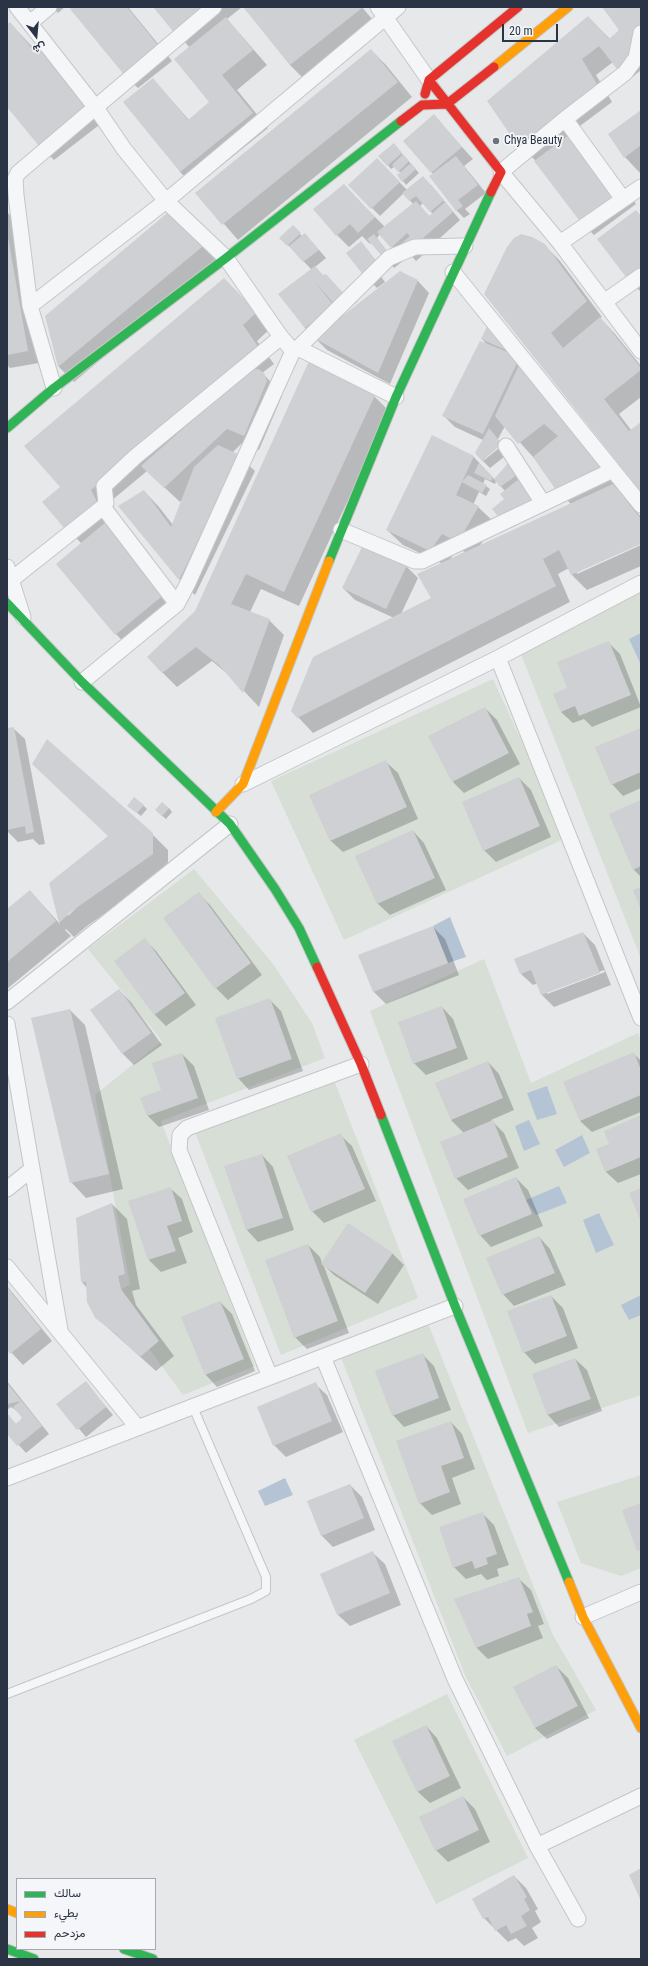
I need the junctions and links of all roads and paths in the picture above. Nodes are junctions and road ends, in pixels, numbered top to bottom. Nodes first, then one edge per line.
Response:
1 (17, 7) edge
2 (49, 7) edge
3 (214, 7) edge
4 (398, 7) edge
5 (518, 7) edge
6 (568, 7) edge
7 (381, 13) edge
8 (31, 22) junction
9 (641, 33) edge
10 (429, 80) junction
11 (448, 104) junction
12 (422, 105) junction
13 (96, 108) junction
14 (565, 119) junction
15 (501, 172) junction
16 (641, 187) edge
17 (623, 198) junction
18 (166, 201) junction
19 (560, 244) junction
20 (465, 246) junction
21 (226, 258) junction
22 (453, 272) junction
23 (641, 276) edge
24 (604, 302) junction
25 (30, 306) junction
26 (281, 337) junction
27 (295, 349) junction
28 (641, 351) edge
29 (54, 388) junction
30 (396, 397) junction
31 (7, 428) edge
32 (506, 446) dead end
33 (613, 470) junction
34 (543, 503) junction
35 (641, 505) edge
36 (102, 508) junction
37 (341, 530) junction
38 (9, 574) edge
39 (641, 583) edge
40 (7, 603) edge
41 (177, 604) junction
42 (23, 618) junction
43 (498, 658) junction
44 (82, 682) junction
45 (243, 784) junction
46 (216, 812) junction
47 (230, 824) junction
48 (7, 1002) edge
49 (641, 1018) edge
50 (7, 1024) edge
51 (360, 1064) junction
52 (32, 1169) junction
53 (7, 1188) edge
54 (7, 1267) edge
55 (455, 1306) junction
56 (60, 1330) junction
57 (323, 1357) junction
58 (270, 1377) junction
59 (193, 1407) junction
60 (138, 1428) junction
61 (7, 1478) edge
62 (641, 1592) edge
63 (583, 1617) junction
64 (7, 1694) edge
65 (641, 1728) edge
66 (641, 1796) edge
67 (537, 1846) junction
68 (578, 1919) dead end
69 (7, 1949) edge
70 (127, 1950) edge
71 (34, 1959) edge
72 (153, 1959) edge

1 - 8 street
2 - 8 street
3 - 13 street
4 - 7 street
5 - 10 street
6 - 11 street
7 - 10 street
7 - 18 street
8 - 13 street
9 - 14 street
10 - 11 street
10 - 12 street
11 - 12 street
11 - 15 street
12 - 21 street
13 - 18 street
13 - 25 street
14 - 15 street
14 - 17 street
15 - 19 street
15 - 20 street
16 - 17 street
17 - 19 street
18 - 21 street
18 - 25 street
19 - 24 street
20 - 22 street
20 - 27 street
21 - 26 street
21 - 29 street
22 - 30 street
22 - 33 street
23 - 24 street
24 - 28 street
25 - 29 street
26 - 27 street
26 - 36 street
27 - 30 street
27 - 41 street
29 - 31 street
30 - 37 street
32 - 34 street
33 - 34 street
33 - 35 street
34 - 37 street
36 - 38 street
36 - 41 street
37 - 45 street
38 - 42 street
39 - 43 street
40 - 42 street
41 - 44 street
42 - 44 street
43 - 45 street
43 - 49 street
44 - 46 street
45 - 46 street
46 - 47 street
47 - 48 street
47 - 51 street
50 - 52 street
51 - 55 street
51 - 58 street
52 - 53 street
52 - 56 street
54 - 56 street
55 - 57 street
55 - 63 street
56 - 60 street
57 - 58 street
57 - 67 street
58 - 59 street
59 - 60 street
59 - 64 lane
60 - 61 street
62 - 63 street
63 - 65 street
66 - 67 street
67 - 68 street
69 - 71 street
70 - 72 street

